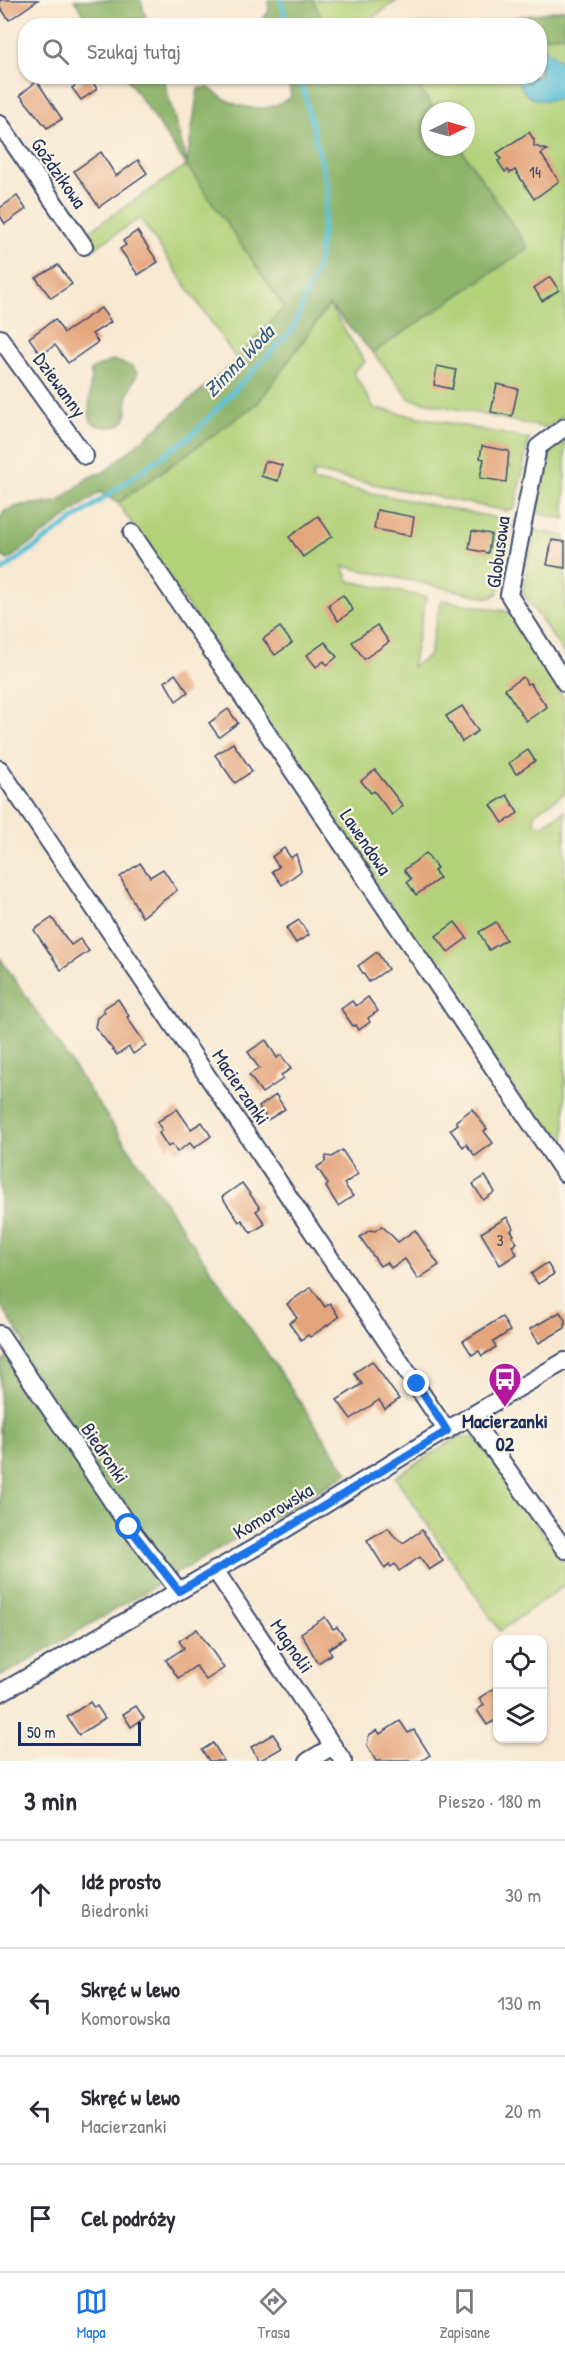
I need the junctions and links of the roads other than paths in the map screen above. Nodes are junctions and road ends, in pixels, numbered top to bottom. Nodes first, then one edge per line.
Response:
1 (0, 124) edge
2 (84, 246) dead end
3 (0, 338) edge
4 (565, 427) edge
5 (85, 456) dead end
6 (132, 533) dead end
7 (565, 683) edge
8 (0, 769) edge
9 (565, 1174) edge
10 (0, 1334) edge
11 (565, 1361) edge
12 (470, 1417) junction
13 (447, 1431) junction
14 (565, 1550) edge
15 (215, 1570) junction
16 (179, 1591) junction
17 (0, 1693) edge
18 (333, 1746) junction
19 (308, 1761) edge
20 (343, 1761) edge

1 - 2 street, Goździkowa
3 - 5 street, Dziewanny
4 - 7 street, Globusowa
6 - 9 street, Lawendowa
8 - 13 street, Macierzanki
10 - 16 street, Biedronki
11 - 12 street, Komorowska
12 - 13 street, Komorowska
12 - 14 street
13 - 15 street, Komorowska
15 - 16 street, Komorowska
15 - 18 street, Magnolii
16 - 17 street, Komorowska
18 - 19 street
18 - 20 street, Magnolii

